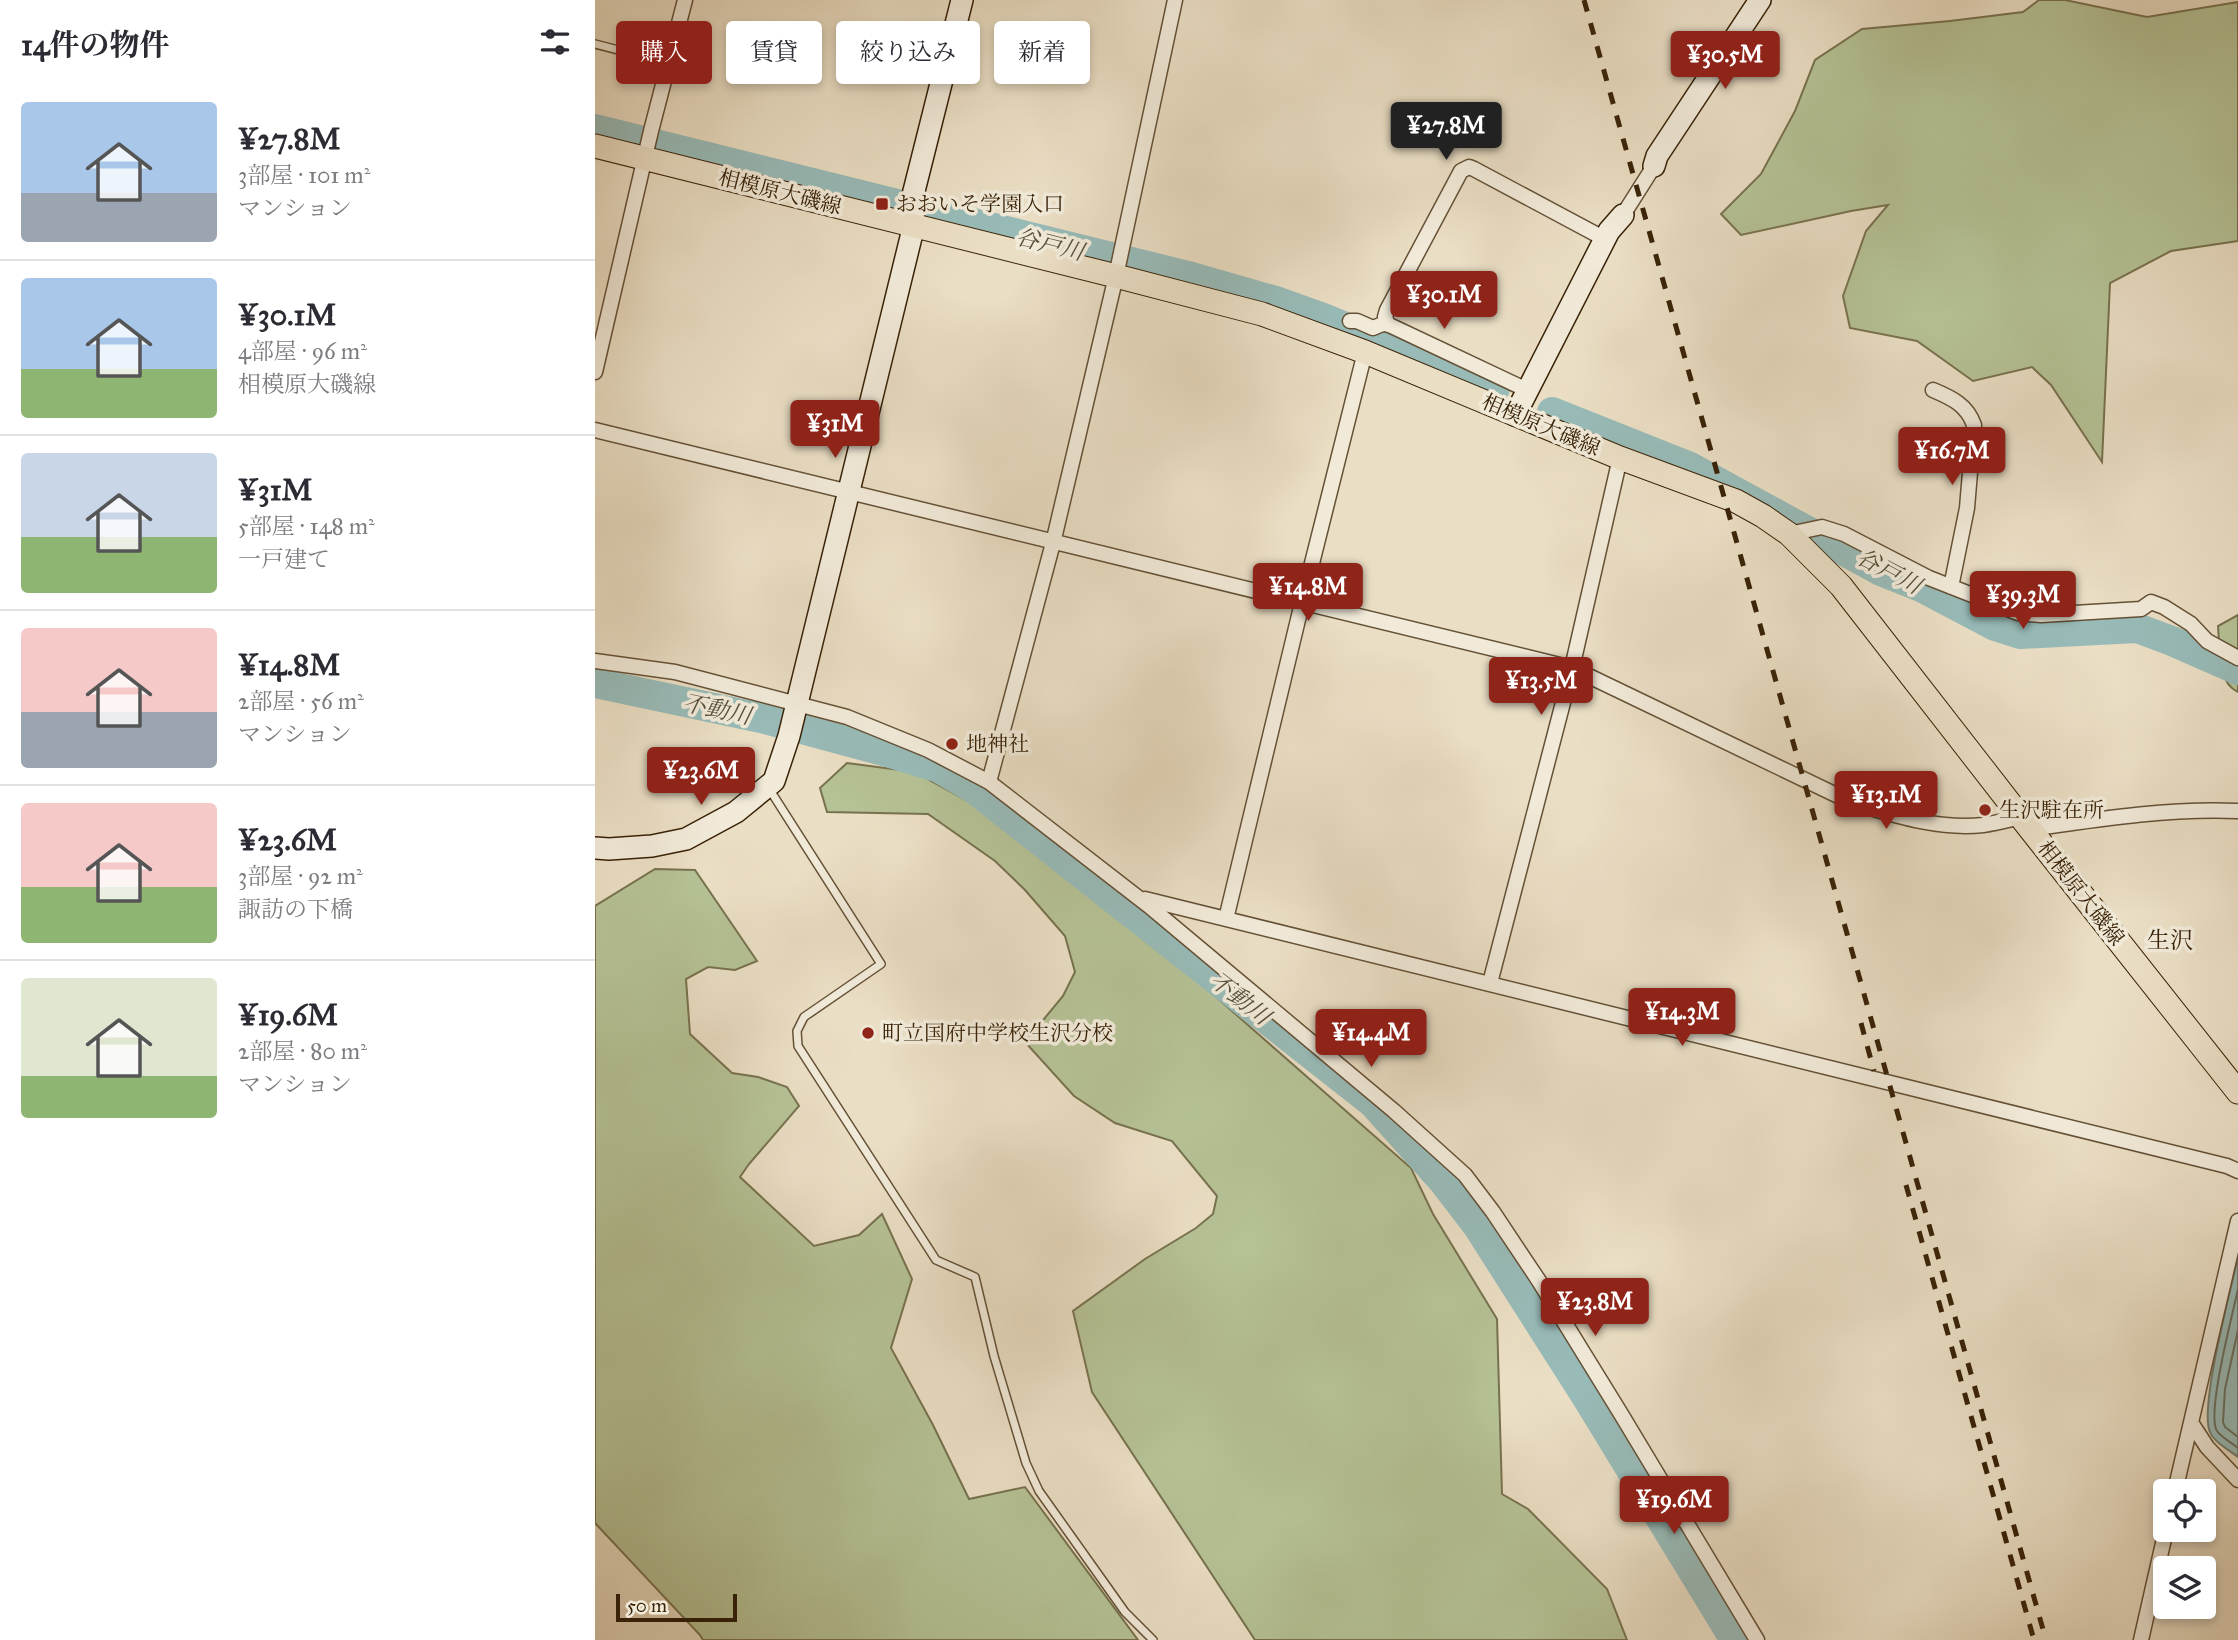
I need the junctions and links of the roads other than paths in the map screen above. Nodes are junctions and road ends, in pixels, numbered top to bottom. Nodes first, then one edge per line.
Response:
1 (685, 0) edge
2 (962, 0) edge
3 (1175, 0) edge
4 (1760, 0) edge
5 (680, 21) edge
6 (595, 44) edge
7 (616, 49) edge
8 (665, 84) edge
9 (595, 146) edge
10 (648, 150) junction
11 (1654, 166) joint
12 (913, 214) junction
13 (1623, 215) joint
14 (1605, 239) junction
15 (1118, 266) junction
16 (1350, 321) dead end
17 (1388, 325) junction
18 (1365, 352) junction
19 (595, 372) edge
20 (1527, 390) junction
21 (1933, 390) dead end
22 (1515, 415) junction
23 (595, 430) edge
24 (1620, 458) junction
25 (849, 493) junction
26 (1795, 532) junction
27 (1053, 543) junction
28 (1951, 587) junction
29 (1302, 603) junction
30 (2238, 658) edge
31 (595, 661) edge
32 (1572, 668) junction
33 (797, 704) junction
34 (989, 782) junction
35 (768, 786) junction
36 (2238, 811) edge
37 (2025, 823) junction
38 (595, 848) edge
39 (1136, 897) junction
40 (1226, 919) junction
41 (1490, 983) junction
42 (2238, 1092) edge
43 (2238, 1171) edge
44 (2238, 1221) edge
45 (2192, 1424) junction
46 (2178, 1479) edge
47 (2238, 1480) edge
48 (2163, 1542) edge
49 (1153, 1640) edge
50 (1757, 1640) edge
51 (2141, 1640) edge

1 - 5 street
2 - 12 street
3 - 15 street
4 - 11 street
6 - 7 lane
8 - 10 street
9 - 10 main road, 相模原大磯線
10 - 12 main road, 相模原大磯線
10 - 19 street
11 - 13 street
12 - 15 main road, 相模原大磯線
12 - 25 street
13 - 14 street
14 - 17 street
14 - 20 street
15 - 18 main road, 相模原大磯線
15 - 27 street
16 - 17 street
17 - 20 street
18 - 22 main road, 相模原大磯線
18 - 29 street
20 - 22 street
21 - 28 street
22 - 24 main road, 相模原大磯線
23 - 25 street
24 - 26 main road, 相模原大磯線
24 - 32 street
25 - 27 street
25 - 33 street
26 - 28 street
26 - 37 main road, 相模原大磯線
27 - 29 street
27 - 34 street
28 - 30 street
29 - 32 street
29 - 40 street
31 - 33 street
32 - 37 street
32 - 41 street
33 - 34 street
33 - 35 street
34 - 39 street
35 - 38 street
35 - 49 lane
36 - 37 street
37 - 42 main road, 相模原大磯線
39 - 40 street
39 - 50 street
40 - 41 street
41 - 43 street
44 - 45 street
45 - 46 street
45 - 47 street
48 - 51 street

